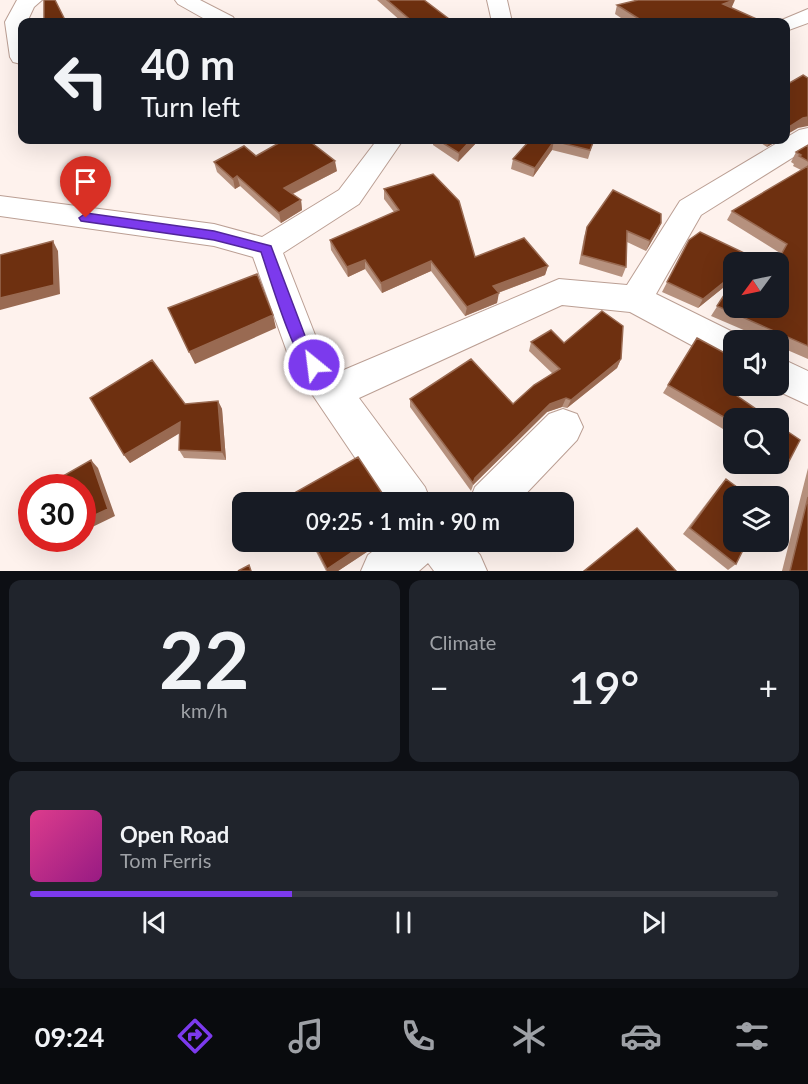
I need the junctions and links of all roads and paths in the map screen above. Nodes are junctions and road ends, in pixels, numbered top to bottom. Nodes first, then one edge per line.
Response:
1 (32, 0) edge
2 (185, 0) edge
3 (497, 0) edge
4 (808, 15) edge
5 (218, 18) edge
6 (501, 18) edge
7 (790, 23) edge
8 (18, 36) edge
9 (808, 136) edge
10 (387, 144) edge
11 (0, 206) edge
12 (266, 249) junction
13 (636, 299) junction
14 (723, 344) edge
15 (789, 379) edge
16 (808, 389) edge
17 (333, 392) junction
18 (563, 427) dead end
19 (403, 492) edge
20 (500, 492) edge
21 (436, 552) edge
22 (384, 571) edge

1 - 8 street
2 - 5 street
3 - 6 street
4 - 7 street
9 - 13 street
10 - 12 street
11 - 12 street
12 - 17 street
13 - 14 street
13 - 17 street
15 - 16 street
17 - 19 street
18 - 20 street
21 - 22 street

